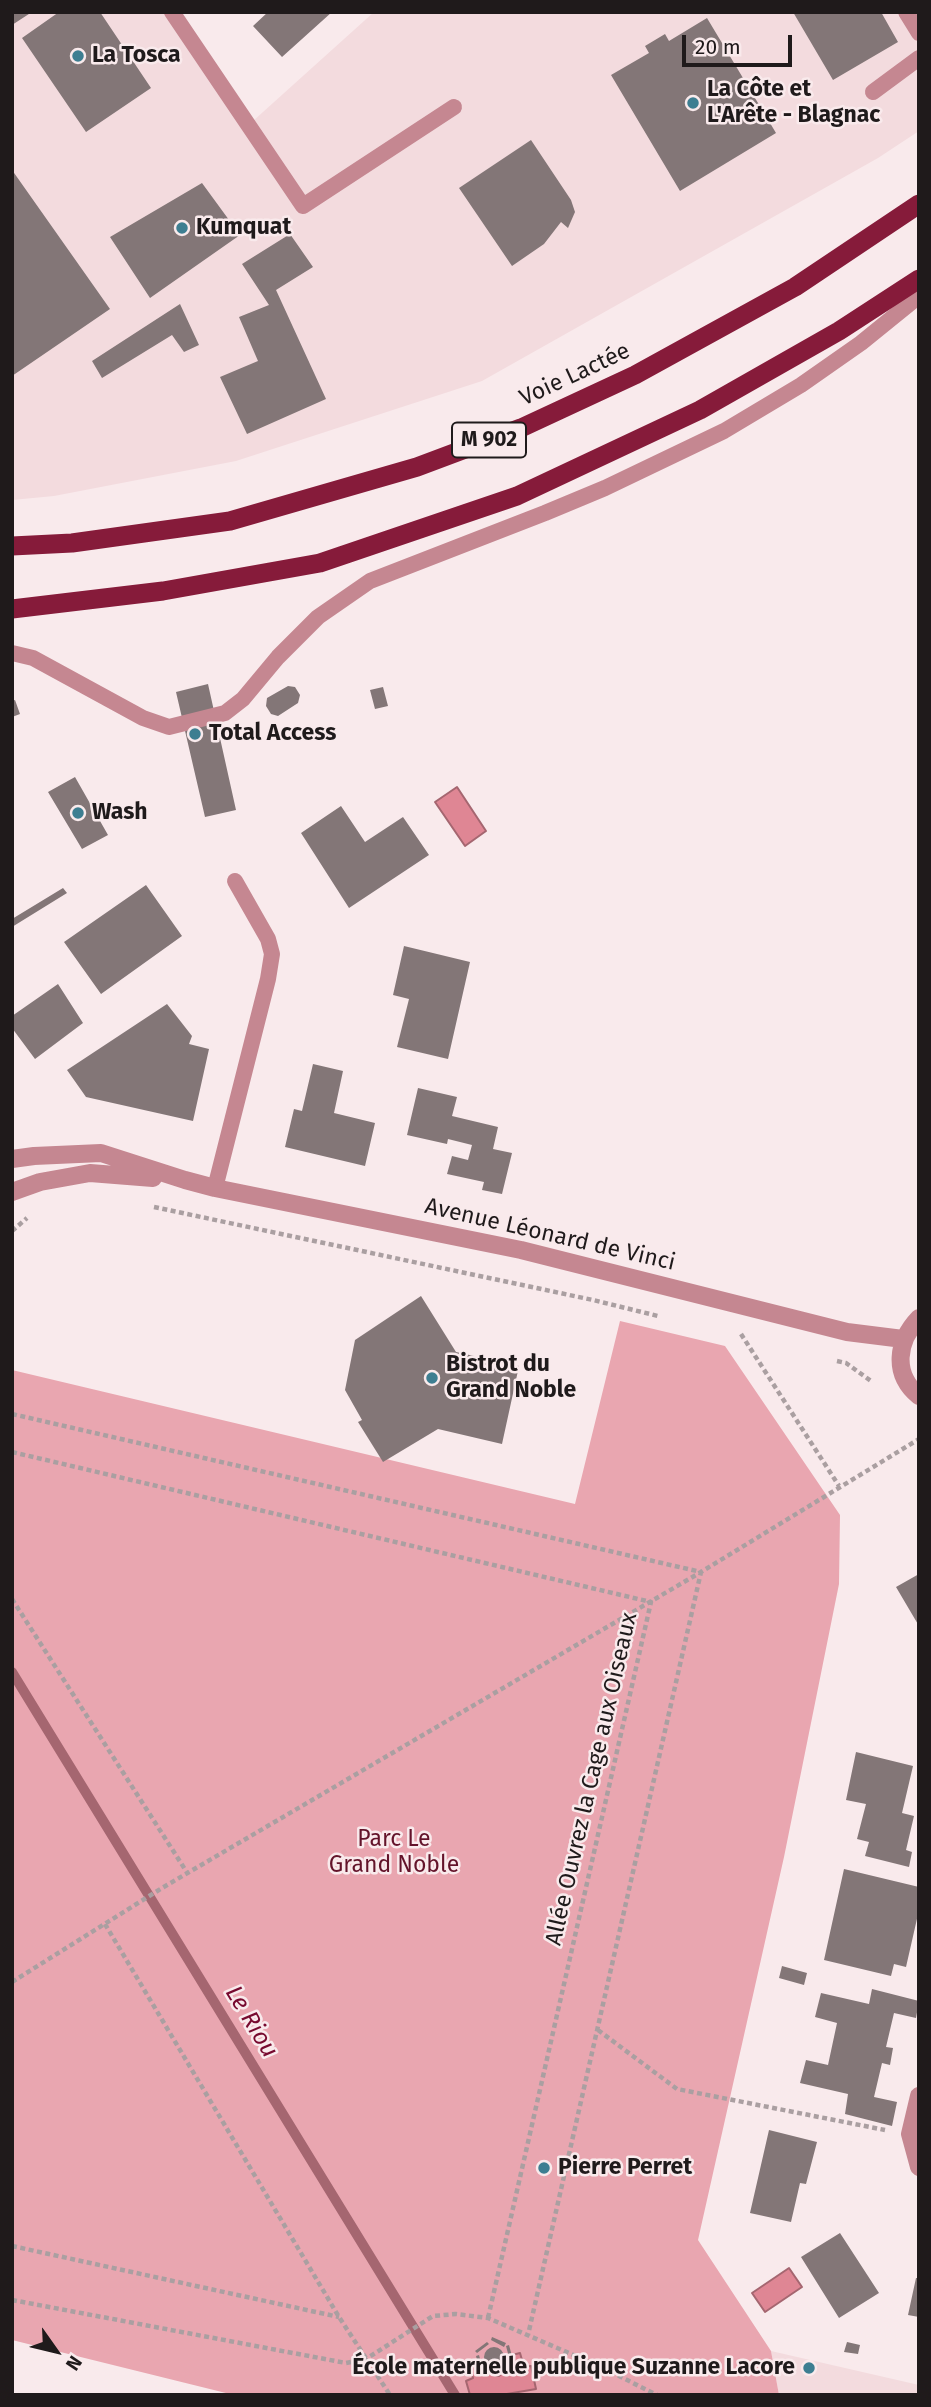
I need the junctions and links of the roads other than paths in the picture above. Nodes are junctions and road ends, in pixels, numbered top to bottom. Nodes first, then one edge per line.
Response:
1 (172, 12) edge
2 (906, 12) edge
3 (919, 33) edge
4 (919, 58) edge
5 (873, 92) dead end
6 (454, 107) dead end
7 (919, 204) edge
8 (919, 279) edge
9 (919, 296) edge
10 (12, 546) edge
11 (12, 609) edge
12 (12, 653) edge
13 (235, 881) dead end
14 (12, 1159) edge
15 (185, 1180) junction
16 (215, 1188) junction
17 (12, 1192) edge
18 (919, 1318) edge
19 (903, 1339) junction
20 (919, 1396) edge
21 (919, 2096) edge
22 (919, 2167) edge

1 - 6 lane
2 - 3 lane
4 - 5 lane
7 - 10 highway, Voie Lactée / M 902
8 - 11 highway, M 902
9 - 12 lane
13 - 16 lane
14 - 15 street, Avenue Léonard de Vinci
15 - 16 street, Avenue Léonard de Vinci
15 - 17 street, Avenue Léonard de Vinci
16 - 19 street, Avenue Léonard de Vinci
18 - 19 street
19 - 20 street
21 - 22 street

